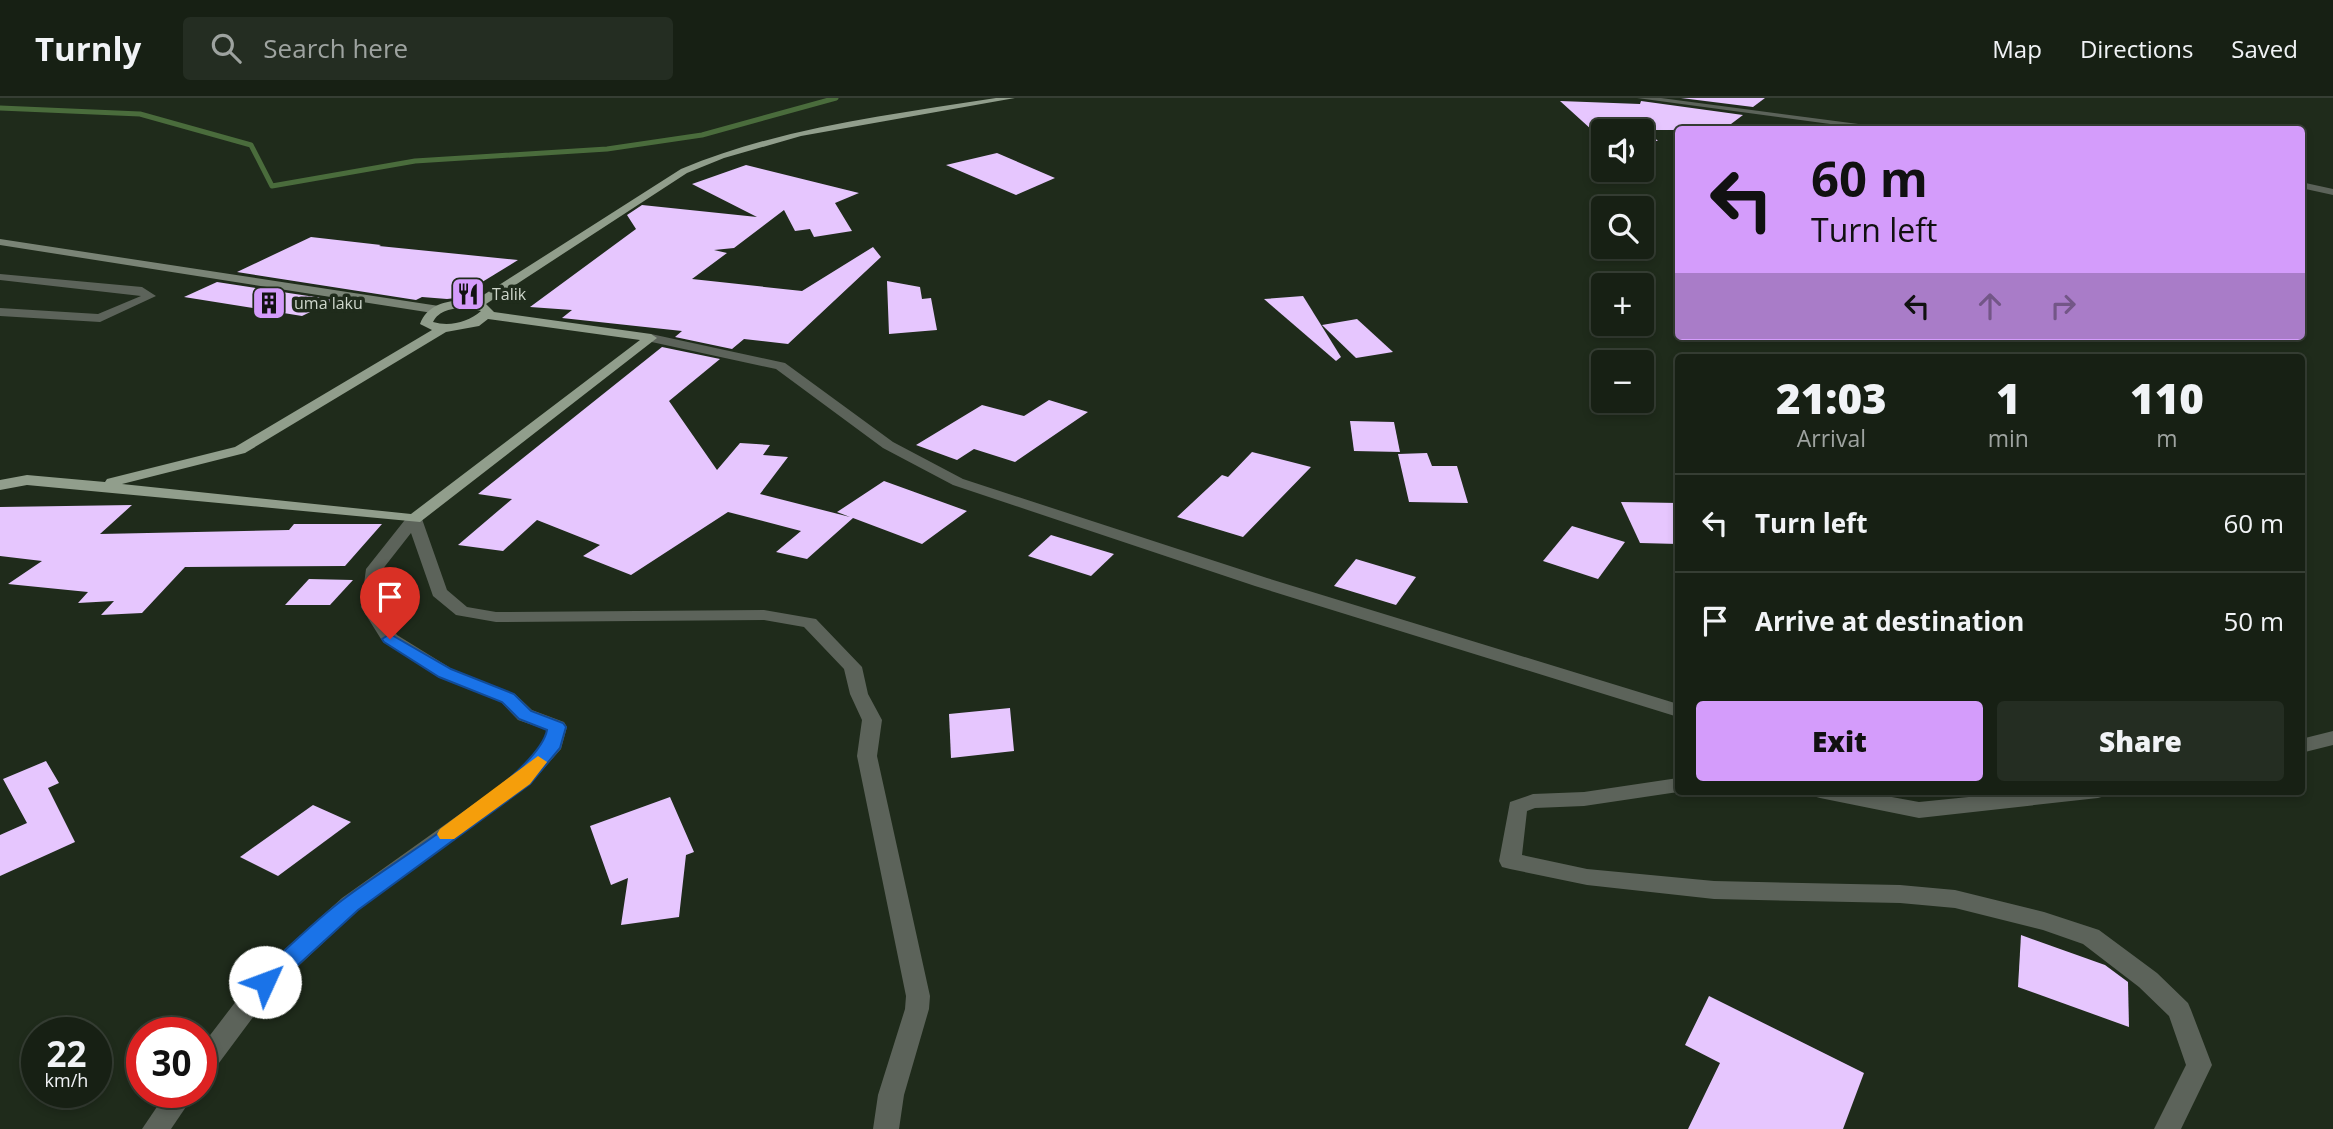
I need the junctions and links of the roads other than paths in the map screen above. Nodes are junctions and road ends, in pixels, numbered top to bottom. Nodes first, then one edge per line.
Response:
1 (1011, 98) edge
2 (1641, 98) edge
3 (1868, 126) edge
4 (2305, 186) edge
5 (2333, 192) edge
6 (0, 242) edge
7 (0, 277) edge
8 (476, 304) junction
9 (439, 310) junction
10 (0, 312) edge
11 (488, 315) junction
12 (442, 329) junction
13 (651, 338) junction
14 (0, 485) edge
15 (95, 486) junction
16 (414, 519) junction
17 (1675, 710) edge
18 (2333, 738) edge
19 (2305, 745) edge
20 (1675, 785) edge
21 (1841, 795) edge
22 (2060, 795) edge
23 (217, 1046) edge
24 (171, 1108) edge
25 (155, 1129) edge
26 (886, 1129) edge
27 (2167, 1129) edge

1 - 8 main road
2 - 3 street
4 - 5 street
6 - 9 street
7 - 10 street
8 - 9 main road
8 - 11 main road
9 - 12 main road
11 - 12 main road
11 - 13 main road
12 - 15 main road
13 - 16 main road
13 - 17 street
14 - 15 main road
15 - 16 main road
16 - 23 street
16 - 26 street
18 - 19 street
20 - 27 street
21 - 22 street
24 - 25 street

